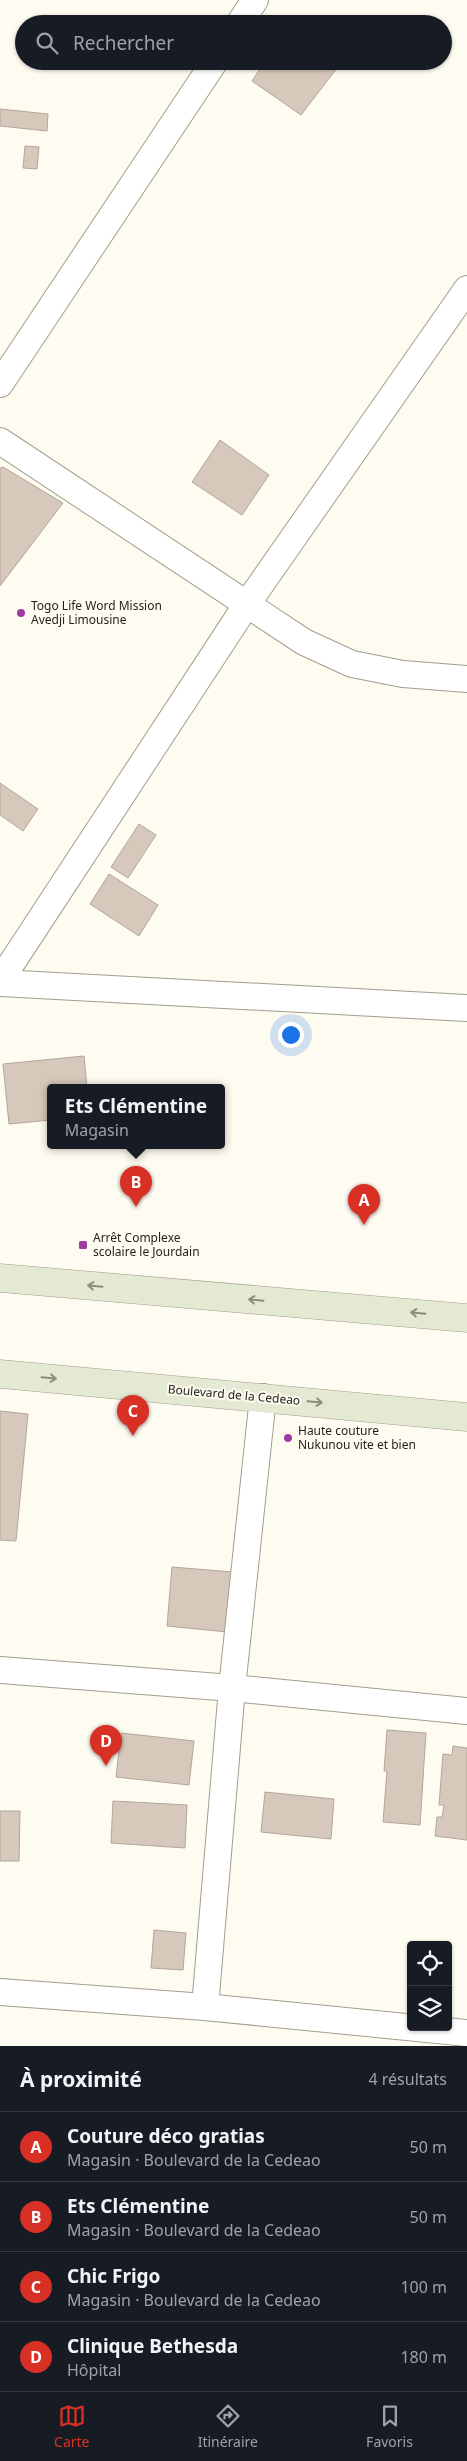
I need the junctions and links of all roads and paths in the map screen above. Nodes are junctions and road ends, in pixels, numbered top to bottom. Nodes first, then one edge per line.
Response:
1 (255, 0) edge
2 (246, 15) edge
3 (209, 70) edge
4 (467, 289) edge
5 (458, 320) edge
6 (0, 384) edge
7 (0, 441) edge
8 (247, 604) junction
9 (467, 679) edge
10 (0, 982) edge
11 (467, 1008) edge
12 (0, 1278) edge
13 (467, 1318) edge
14 (0, 1374) edge
15 (262, 1397) junction
16 (467, 1417) edge
17 (0, 1670) edge
18 (232, 1688) junction
19 (467, 1711) edge
20 (0, 1992) edge
21 (205, 2006) junction
22 (467, 2033) edge

1 - 2 street
3 - 6 street
4 - 5 street
5 - 8 street
7 - 8 street
8 - 9 street
8 - 10 street
10 - 11 street
13 -> 12 main road
14 -> 15 main road, Boulevard de la Cedeao
15 -> 16 main road, Boulevard de la Cedeao
15 - 18 street
17 - 18 street
18 - 19 street
18 - 21 street
20 - 21 street
21 - 22 street

